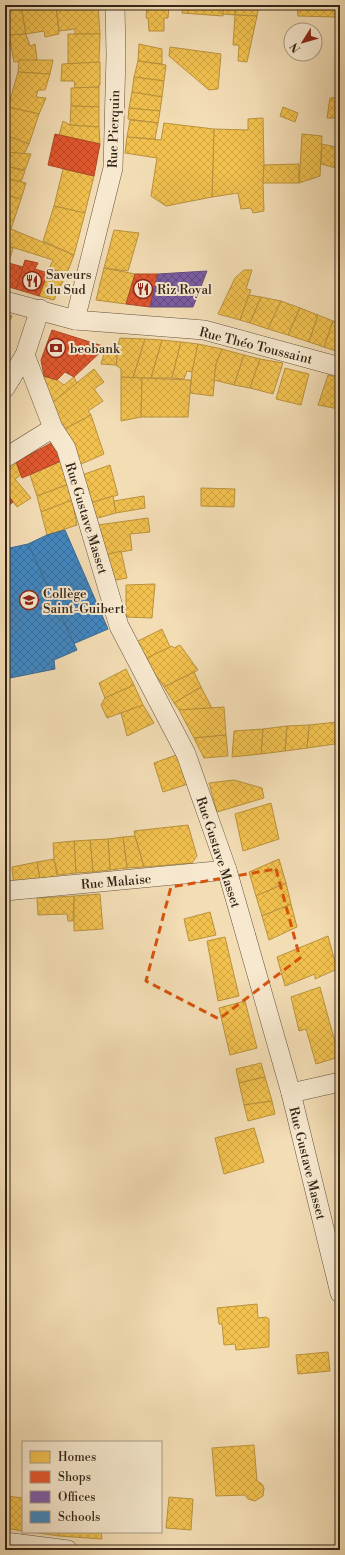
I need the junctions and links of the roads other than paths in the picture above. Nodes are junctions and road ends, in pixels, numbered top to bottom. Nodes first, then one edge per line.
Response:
1 (115, 5) edge
2 (5, 300) edge
3 (40, 309) junction
4 (75, 320) junction
5 (25, 355) junction
6 (340, 367) edge
7 (5, 388) edge
8 (53, 428) junction
9 (5, 458) edge
10 (227, 870) junction
11 (5, 891) edge
12 (340, 1082) edge
13 (291, 1092) junction
14 (340, 1292) edge
15 (5, 1542) edge
16 (68, 1550) edge

1 - 4 street, Rue Pierquin
2 - 3 street, Rue Théo Toussaint
3 - 4 street, Rue Théo Toussaint
3 - 5 street
4 - 6 street, Rue Théo Toussaint
5 - 7 street
5 - 8 street, Rue Gustave Masset
8 - 9 street
8 - 10 street, Rue Gustave Masset
10 - 11 street, Rue Malaise
10 - 13 street, Rue Gustave Masset
12 - 13 street
13 - 14 street, Rue Gustave Masset
15 - 16 street

